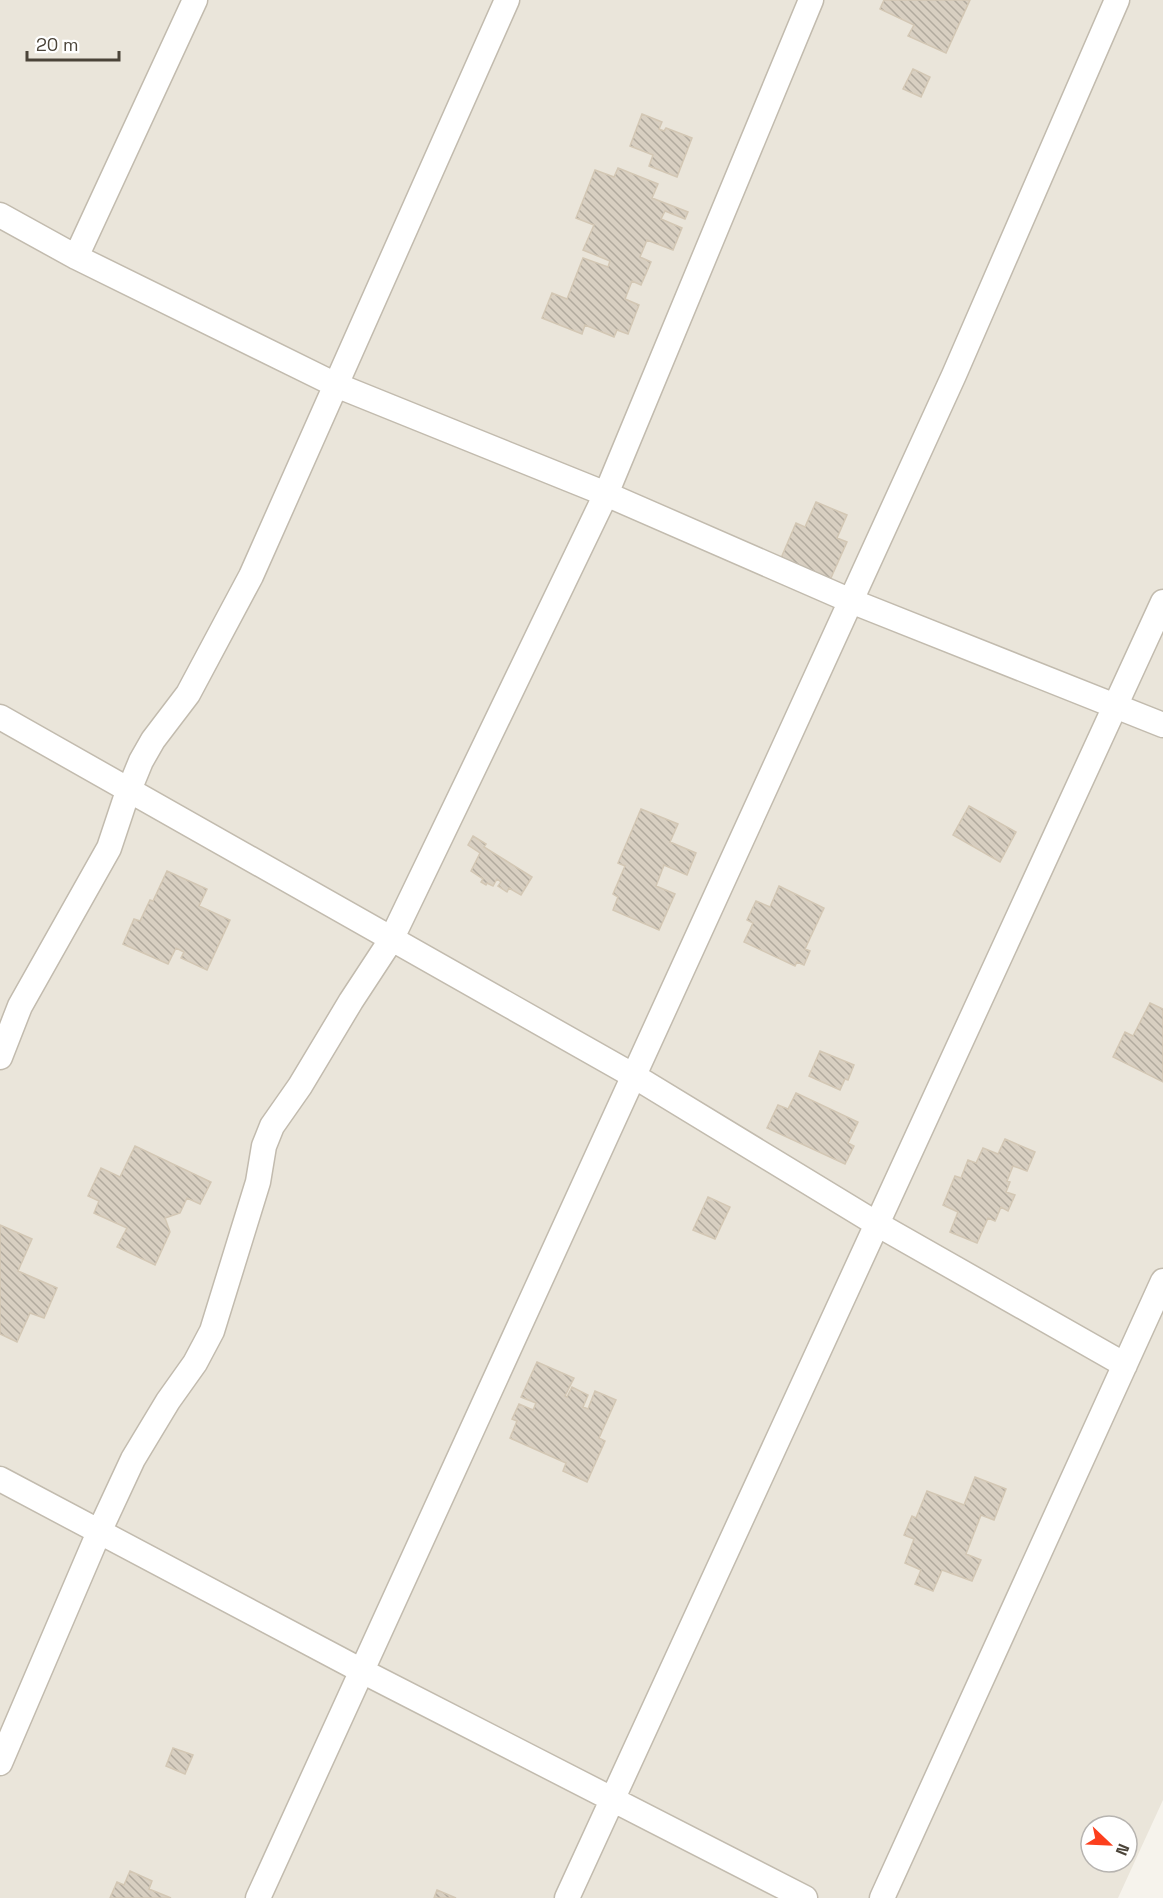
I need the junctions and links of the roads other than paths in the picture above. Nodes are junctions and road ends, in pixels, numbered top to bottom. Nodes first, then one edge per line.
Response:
1 (195, 0) edge
2 (507, 0) edge
3 (812, 0) edge
4 (1117, 0) edge
5 (0, 216) edge
6 (76, 257) junction
7 (336, 385) junction
8 (606, 494) junction
9 (851, 601) junction
10 (1163, 602) edge
11 (1116, 705) junction
12 (0, 717) edge
13 (1163, 725) edge
14 (129, 789) junction
15 (392, 940) junction
16 (0, 1057) edge
17 (634, 1076) junction
18 (877, 1224) junction
19 (1163, 1281) edge
20 (1125, 1365) junction
21 (0, 1479) edge
22 (99, 1532) junction
23 (362, 1671) junction
24 (0, 1764) edge
25 (612, 1799) junction
26 (258, 1898) edge
27 (567, 1898) edge
28 (805, 1898) edge
29 (882, 1898) edge

1 - 6 street
2 - 7 street
3 - 8 street
4 - 9 street
5 - 6 street
6 - 7 street
7 - 8 street
7 - 14 street
8 - 9 street
8 - 15 street
9 - 11 street
9 - 17 street
10 - 11 street
11 - 13 street
11 - 18 street
12 - 14 street
14 - 15 street
14 - 16 street
15 - 17 street
15 - 22 street
17 - 18 street
17 - 23 street
18 - 20 street
18 - 25 street
19 - 20 street
20 - 29 street
21 - 22 street
22 - 23 street
22 - 24 street
23 - 25 street
23 - 26 street
25 - 27 street
25 - 28 street

